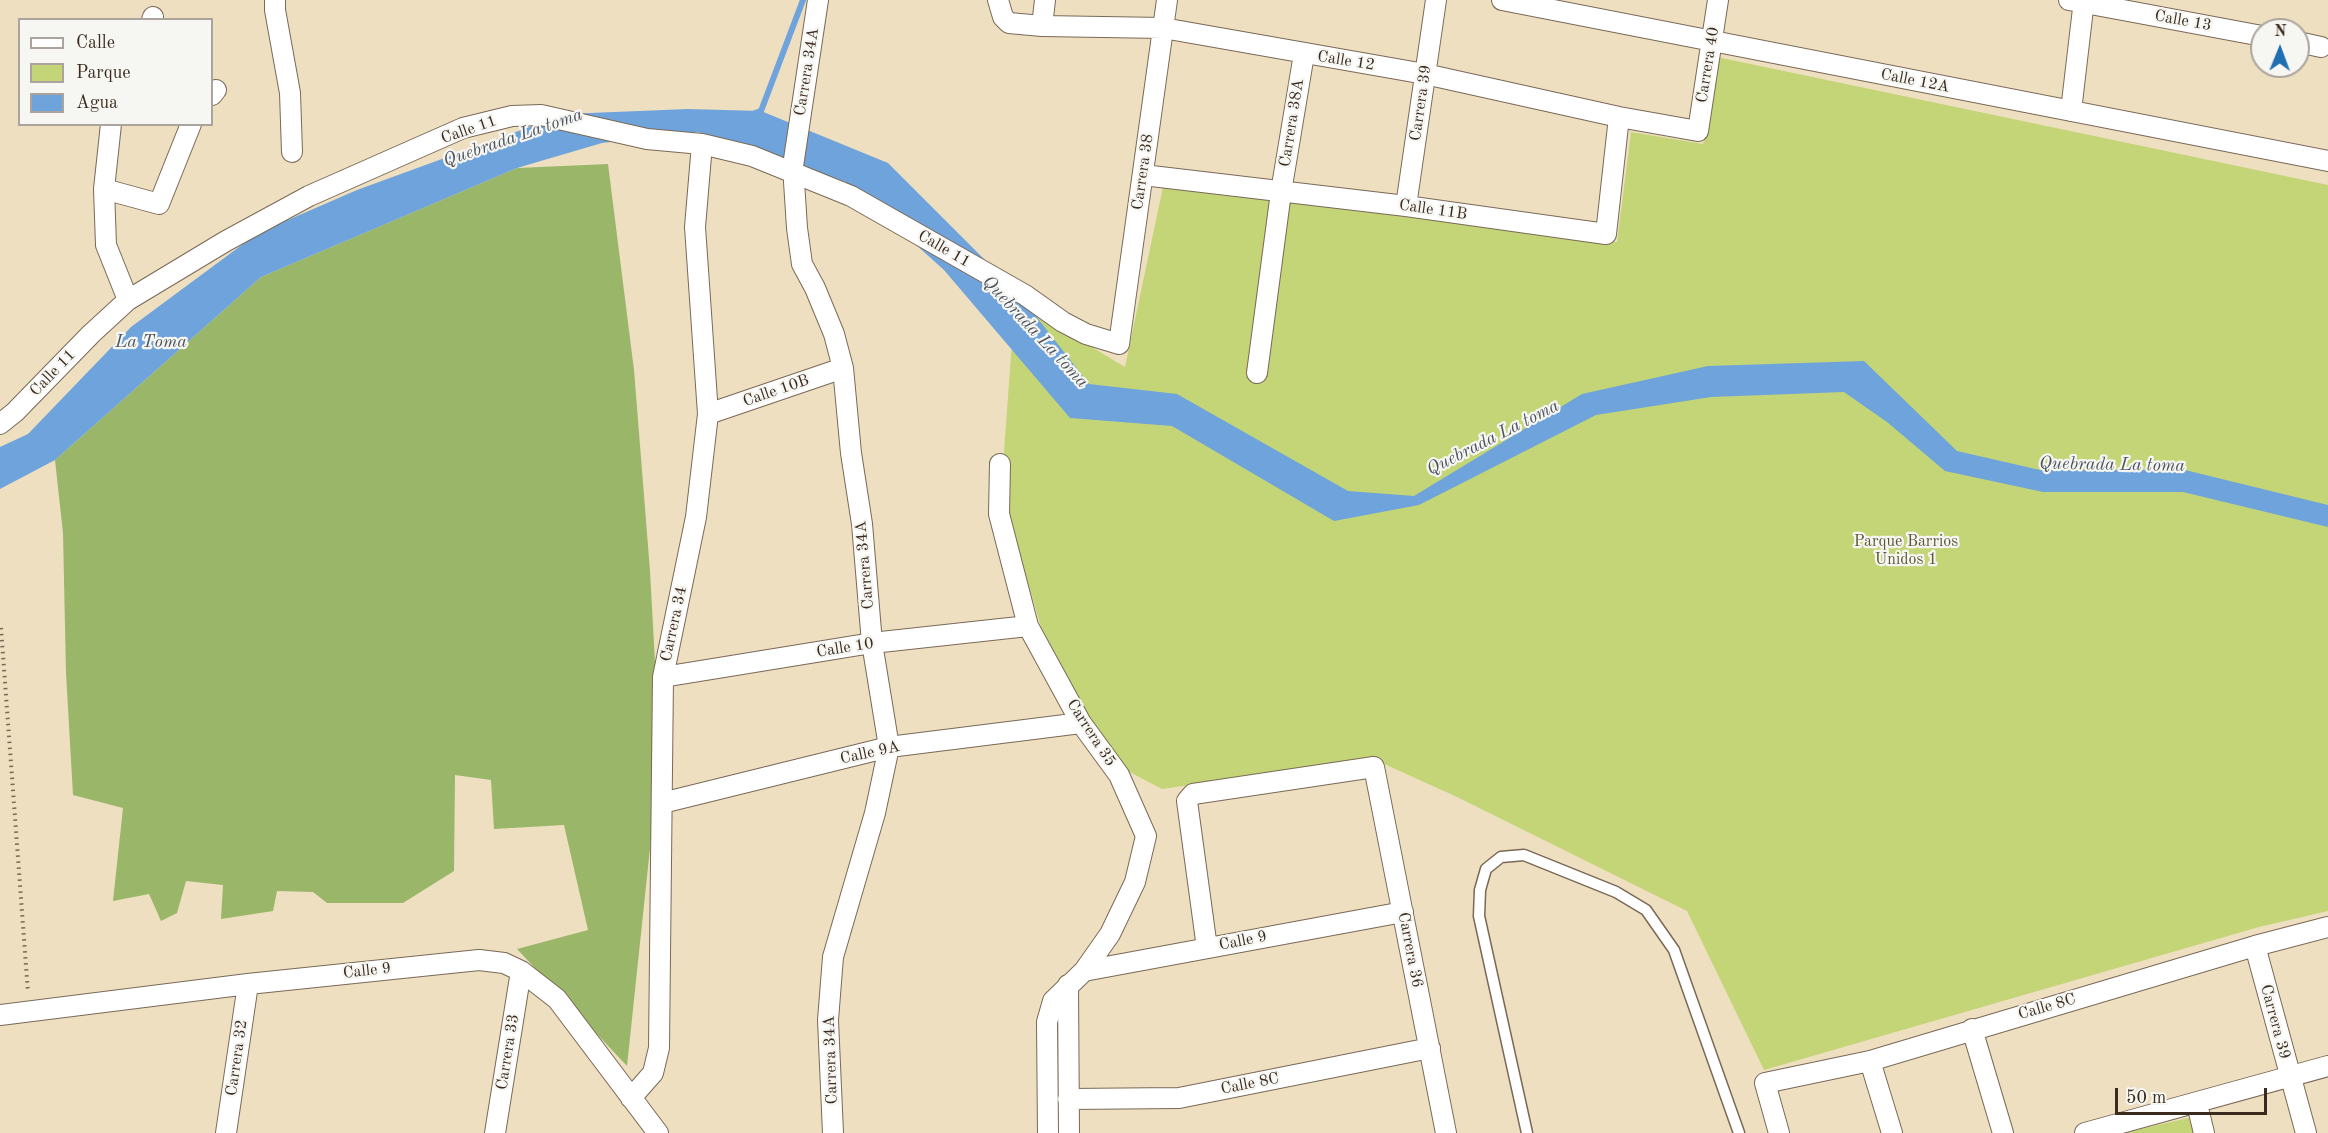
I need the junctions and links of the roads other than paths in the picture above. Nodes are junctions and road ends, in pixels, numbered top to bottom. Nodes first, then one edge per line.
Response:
1 (276, 0) edge
2 (818, 0) edge
3 (1045, 0) edge
4 (1167, 0) edge
5 (1436, 0) edge
6 (1502, 0) edge
7 (1718, 0) edge
8 (2079, 1) edge
9 (999, 3) edge
10 (1042, 26) junction
11 (1163, 28) junction
12 (2250, 34) edge
13 (1712, 41) junction
14 (2310, 44) edge
15 (2321, 46) dead end
16 (1304, 54) junction
17 (1425, 74) junction
18 (2070, 111) junction
19 (1619, 117) junction
20 (111, 126) edge
21 (190, 126) edge
22 (1698, 131) joint
23 (702, 144) junction
24 (292, 152) dead end
25 (2328, 161) edge
26 (793, 170) junction
27 (1143, 175) junction
28 (104, 189) junction
29 (1281, 192) junction
30 (1406, 206) junction
31 (128, 300) junction
32 (1119, 344) joint
33 (843, 368) junction
34 (1257, 373) dead end
35 (708, 414) junction
36 (0, 424) edge
37 (1000, 464) dead end
38 (1028, 626) junction
39 (872, 643) junction
40 (663, 677) junction
41 (1081, 723) junction
42 (889, 747) junction
43 (662, 803) junction
44 (1403, 912) junction
45 (2328, 927) edge
46 (2255, 945) junction
47 (1207, 948) junction
48 (521, 971) junction
49 (1084, 971) junction
50 (248, 984) junction
51 (1068, 985) junction
52 (0, 1015) edge
53 (1972, 1029) junction
54 (1430, 1048) junction
55 (1870, 1061) junction
56 (2328, 1066) edge
57 (2290, 1077) junction
58 (631, 1098) junction
59 (1068, 1100) junction
60 (2197, 1104) junction
61 (2095, 1132) edge
62 (226, 1133) edge
63 (495, 1133) edge
64 (658, 1133) edge
65 (833, 1133) edge
66 (1048, 1133) edge
67 (1069, 1133) edge
68 (1446, 1133) edge
69 (1527, 1133) edge
70 (1739, 1133) edge
71 (1779, 1133) edge
72 (1892, 1133) edge
73 (2003, 1133) edge
74 (2204, 1133) edge
75 (2306, 1133) edge

1 - 24 street
2 - 26 street, Carrera 34A
3 - 10 street
4 - 11 street, Carrera 38
5 - 17 street, Carrera 39
6 - 13 street, Calle 12A
7 - 13 street, Carrera 40
8 - 12 street, Calle 13
8 - 18 street
9 - 10 street, Calle 12
10 - 11 street, Calle 12
11 - 16 street, Calle 12
11 - 27 street, Carrera 38
13 - 18 street, Calle 12A
13 - 22 street, Carrera 40
14 - 15 street
16 - 17 street, Calle 12
16 - 29 street, Carrera 38A
17 - 19 street, Calle 12
17 - 30 street, Carrera 39
18 - 25 street, Calle 12A
19 - 22 street, Calle 12
19 - 30 street, Calle 11B
20 - 28 street
21 - 28 street
23 - 26 street, Calle 11
23 - 31 street, Calle 11
23 - 35 street, Carrera 34
26 - 32 street, Calle 11
26 - 33 street, Carrera 34A
27 - 29 street, Calle 11B
27 - 32 street, Carrera 38
28 - 31 street
29 - 30 street, Calle 11B
29 - 34 street, Carrera 38A
31 - 36 street, Calle 11
33 - 35 street, Calle 10B
33 - 39 street, Carrera 34A
35 - 40 street, Carrera 34
37 - 38 street, Carrera 35
38 - 39 street, Calle 10
38 - 41 street, Carrera 35
39 - 40 street, Calle 10
39 - 42 street, Carrera 34A
40 - 43 street, Carrera 34
41 - 42 street, Calle 9A
41 - 49 street, Carrera 35
42 - 43 street, Calle 9A
42 - 65 street, Carrera 34A
43 - 58 street, Carrera 34
44 - 47 street, Calle 9
44 - 47 street, Carrera 36
44 - 54 street, Carrera 36
45 - 46 street, Calle 8C
46 - 53 street, Calle 8C
46 - 57 street, Carrera 39
47 - 49 street, Calle 9
48 - 50 street, Calle 9
48 - 58 street, Calle 9
48 - 63 street, Carrera 33
49 - 51 street, Carrera 35
50 - 52 street, Calle 9
50 - 62 street, Carrera 32
51 - 59 street
51 - 66 street, Carrera 35
53 - 55 street, Calle 8C
53 - 73 street
54 - 59 street, Calle 8C
54 - 68 street, Carrera 36
55 - 71 street, Calle 8C
55 - 72 street
56 - 57 street
57 - 60 street
57 - 75 street, Carrera 39
58 - 64 street, Calle 9
59 - 67 street
60 - 61 street
60 - 74 street
69 - 70 lane

